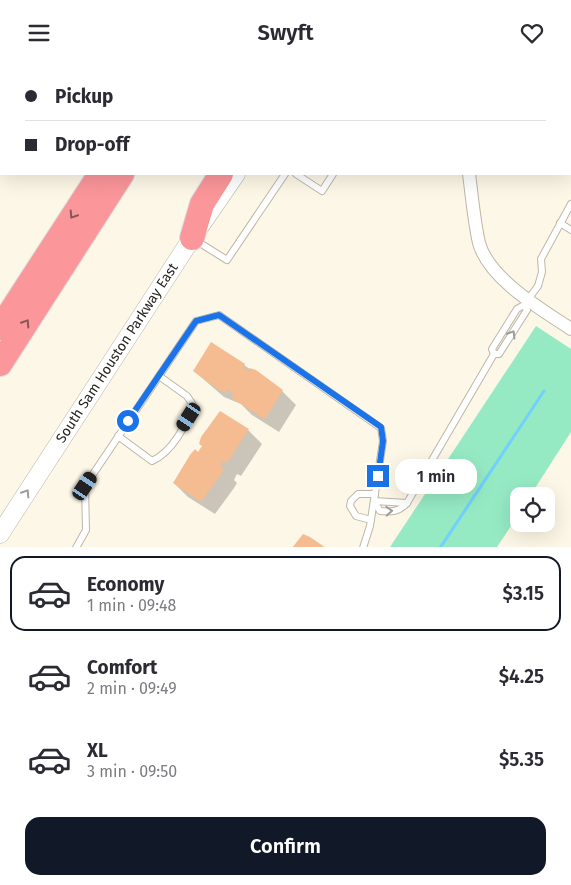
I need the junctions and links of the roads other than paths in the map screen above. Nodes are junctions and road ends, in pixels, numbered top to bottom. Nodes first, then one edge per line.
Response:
1 (99, 175) edge
2 (121, 175) edge
3 (220, 175) edge
4 (235, 175) edge
5 (284, 175) edge
6 (298, 175) edge
7 (332, 175) edge
8 (469, 175) edge
9 (571, 205) edge
10 (560, 223) junction
11 (571, 230) edge
12 (192, 237) junction
13 (526, 302) junction
14 (0, 328) edge
15 (571, 329) edge
16 (0, 364) edge
17 (159, 376) junction
18 (118, 436) junction
19 (375, 494) junction
20 (374, 501) junction
21 (371, 520) junction
22 (0, 535) edge
23 (76, 547) edge
24 (363, 547) edge

1 -> 14 highway
16 -> 2 highway
3 - 12 highway
4 - 12 main road, South Sam Houston Parkway East
5 - 12 lane
6 - 7 lane
8 - 13 street
9 - 10 lane
10 - 11 lane
10 - 13 lane
22 -> 12 main road, South Sam Houston Parkway East
13 - 15 street
13 - 20 lane
17 - 18 lane
17 - 18 lane
17 - 19 lane
18 - 23 lane
19 - 20 lane
19 - 21 lane
20 - 21 lane
21 - 24 lane

